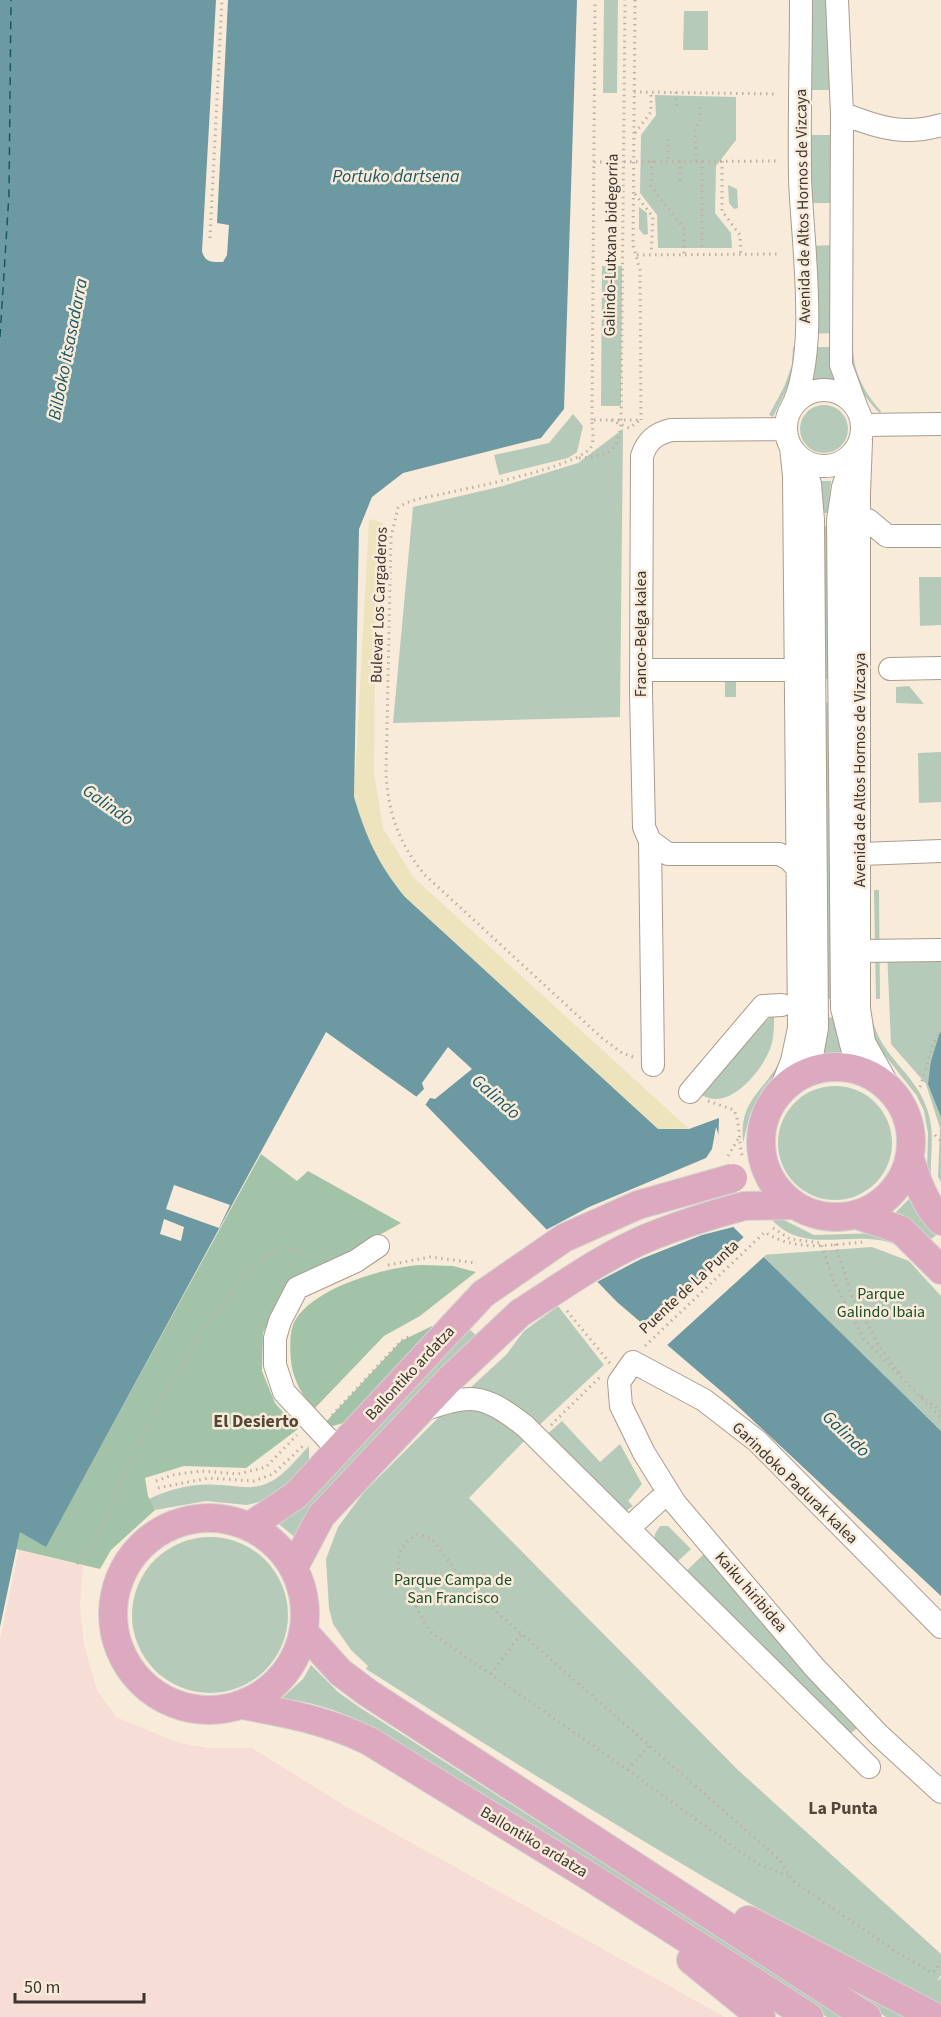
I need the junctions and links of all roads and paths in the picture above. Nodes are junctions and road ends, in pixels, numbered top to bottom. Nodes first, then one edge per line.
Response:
1 (222, 0) edge
2 (595, 0) edge
3 (625, 0) edge
4 (635, 0) edge
5 (786, 0) edge
6 (801, 0) edge
7 (837, 0) edge
8 (852, 0) edge
9 (839, 50) junction
10 (801, 51) junction
11 (634, 92) junction
12 (651, 92) junction
13 (676, 92) junction
14 (778, 94) dead end
15 (700, 105) dead end
16 (677, 106) dead end
17 (849, 116) dead end
18 (941, 125) edge
19 (634, 134) junction
20 (668, 140) dead end
21 (624, 161) junction
22 (633, 161) junction
23 (652, 161) junction
24 (668, 161) junction
25 (680, 161) junction
26 (696, 161) junction
27 (702, 161) junction
28 (722, 161) junction
29 (778, 161) dead end
30 (594, 162) junction
31 (680, 182) dead end
32 (633, 192) junction
33 (210, 238) dead end
34 (702, 247) dead end
35 (684, 254) junction
36 (741, 254) junction
37 (781, 254) dead end
38 (637, 255) junction
39 (651, 255) junction
40 (609, 419) junction
41 (621, 419) junction
42 (592, 420) junction
43 (641, 420) junction
44 (621, 424) junction
45 (941, 424) edge
46 (859, 431) junction
47 (791, 436) junction
48 (575, 459) junction
49 (868, 520) dead end
50 (941, 536) edge
51 (941, 668) edge
52 (890, 669) dead end
53 (641, 670) junction
54 (794, 670) junction
55 (650, 841) junction
56 (941, 851) edge
57 (861, 854) junction
58 (798, 869) junction
59 (941, 950) edge
60 (860, 951) junction
61 (782, 1005) dead end
62 (941, 1032) edge
63 (653, 1065) joint
64 (808, 1072) junction
65 (869, 1074) junction
66 (921, 1087) dead end
67 (780, 1091) junction
68 (690, 1092) dead end
69 (892, 1092) junction
70 (717, 1103) dead end
71 (935, 1136) dead end
72 (941, 1141) edge
73 (746, 1143) junction
74 (910, 1159) junction
75 (794, 1205) junction
76 (857, 1215) junction
77 (941, 1221) edge
78 (769, 1225) dead end
79 (873, 1241) dead end
80 (835, 1245) junction
81 (822, 1246) junction
82 (381, 1256) joint
83 (477, 1263) dead end
84 (941, 1269) edge
85 (319, 1277) junction
86 (562, 1305) dead end
87 (627, 1362) junction
88 (908, 1384) junction
89 (420, 1411) junction
90 (941, 1412) edge
91 (941, 1418) edge
92 (309, 1422) junction
93 (549, 1426) dead end
94 (338, 1450) junction
95 (156, 1481) dead end
96 (668, 1492) junction
97 (250, 1526) junction
98 (630, 1527) junction
99 (77, 1564) dead end
100 (294, 1567) junction
101 (941, 1627) edge
102 (304, 1632) junction
103 (521, 1634) junction
104 (490, 1674) junction
105 (242, 1705) junction
106 (873, 1729) junction
107 (650, 1744) junction
108 (852, 1750) junction
109 (869, 1767) dead end
110 (628, 1770) junction
111 (941, 1792) edge
112 (609, 1849) junction
113 (587, 1875) junction
114 (788, 1876) junction
115 (941, 1962) edge
116 (761, 2017) edge
117 (809, 2017) edge
118 (867, 2017) edge
119 (935, 2017) edge

1 - 33 path
2 - 30 path
3 - 21 path, Galindo-Lutxana bidegorria
4 - 11 path
5 - 10 street
6 - 10 street, Avenida de Altos Hornos de Vizcaya
7 - 9 street, Avenida de Altos Hornos de Vizcaya
8 - 9 street, Avenida de Altos Hornos de Vizcaya
9 - 46 street, Avenida de Altos Hornos de Vizcaya
10 - 47 street, Avenida de Altos Hornos de Vizcaya
11 - 12 path
11 - 19 path
12 - 13 path
12 - 19 path
13 - 14 path
13 - 16 path
15 - 26 path
17 - 18 street
19 - 22 path
20 - 24 path
21 - 22 path
21 - 30 path
21 - 41 path, Galindo-Lutxana bidegorria
22 - 23 path
22 - 32 path
23 - 24 path
23 - 35 path
24 - 25 path
25 - 26 path
25 - 31 path
26 - 27 path
27 - 28 path
27 - 34 path
28 - 29 path
28 - 36 path
30 - 42 path
32 - 38 path
32 - 39 path
35 - 36 path
35 - 39 path
36 - 37 path
38 - 39 path
38 - 43 path
40 - 41 path
40 - 42 path
40 - 44 path
41 - 43 path
41 - 44 path, Galindo-Lutxana bidegorria
42 - 48 path
43 - 44 path
44 - 48 path, Galindo-Lutxana bidegorria
45 - 46 street
46 - 47 street
46 - 47 street
46 - 57 street, Avenida de Altos Hornos de Vizcaya
46 - 65 street, Avenida de Altos Hornos de Vizcaya
47 - 53 street, Franco-Belga kalea
47 - 54 street
47 - 64 street
48 - 63 path, Bulevar Los Cargaderos
49 - 50 street
51 - 52 street
53 - 54 street
53 - 55 street, Franco-Belga kalea
54 - 58 street
55 - 58 street
55 - 63 street, Franco-Belga kalea
56 - 57 street
57 - 60 street, Avenida de Altos Hornos de Vizcaya
58 - 67 street
59 - 60 street
60 - 69 street, Avenida de Altos Hornos de Vizcaya
61 - 68 street
62 - 66 path
64 - 65 main road
64 - 67 main road
65 - 69 main road
67 - 73 main road
69 - 74 main road
70 - 73 path
71 - 72 path
73 - 75 main road
73 - 94 main road, Ballontiko ardatza, bridge
74 - 76 main road
74 - 77 main road
75 - 76 main road
75 - 89 main road, Ballontiko ardatza, bridge
76 - 84 main road
78 - 81 path
79 - 80 path
80 - 81 path
80 - 88 path
81 - 87 path, Puente de La Punta
81 - 88 path
82 - 83 path
82 - 85 street
85 - 92 street
85 - 99 path
86 - 87 path
87 - 93 path, Puente de La Punta
87 - 96 street, Kaiku hiribidea
87 - 101 street, Garindoko Padurak kalea
88 - 90 path
88 - 91 path
89 - 98 street
89 - 100 main road, Ballontiko ardatza
92 - 94 street
92 - 95 path
94 - 97 main road, Ballontiko ardatza
96 - 98 street
96 - 106 street, Kaiku hiribidea
97 - 100 main road, Ballontiko ardatza
97 - 105 main road, Ballontiko ardatza
98 - 108 street
100 - 102 main road, Ballontiko ardatza
102 - 105 main road, Ballontiko ardatza
102 - 112 main road, Ballontiko ardatza
103 - 104 path
103 - 104 path
103 - 107 path
104 - 110 path
105 - 113 main road, Ballontiko ardatza
106 - 108 street
106 - 111 street, Kaiku hiribidea
107 - 110 path
107 - 114 path
108 - 109 street
110 - 114 path
112 - 118 main road, Ballontiko ardatza
112 - 119 main road, Ballontiko ardatza
113 - 116 main road
113 - 117 main road, Ballontiko ardatza
114 - 115 path

